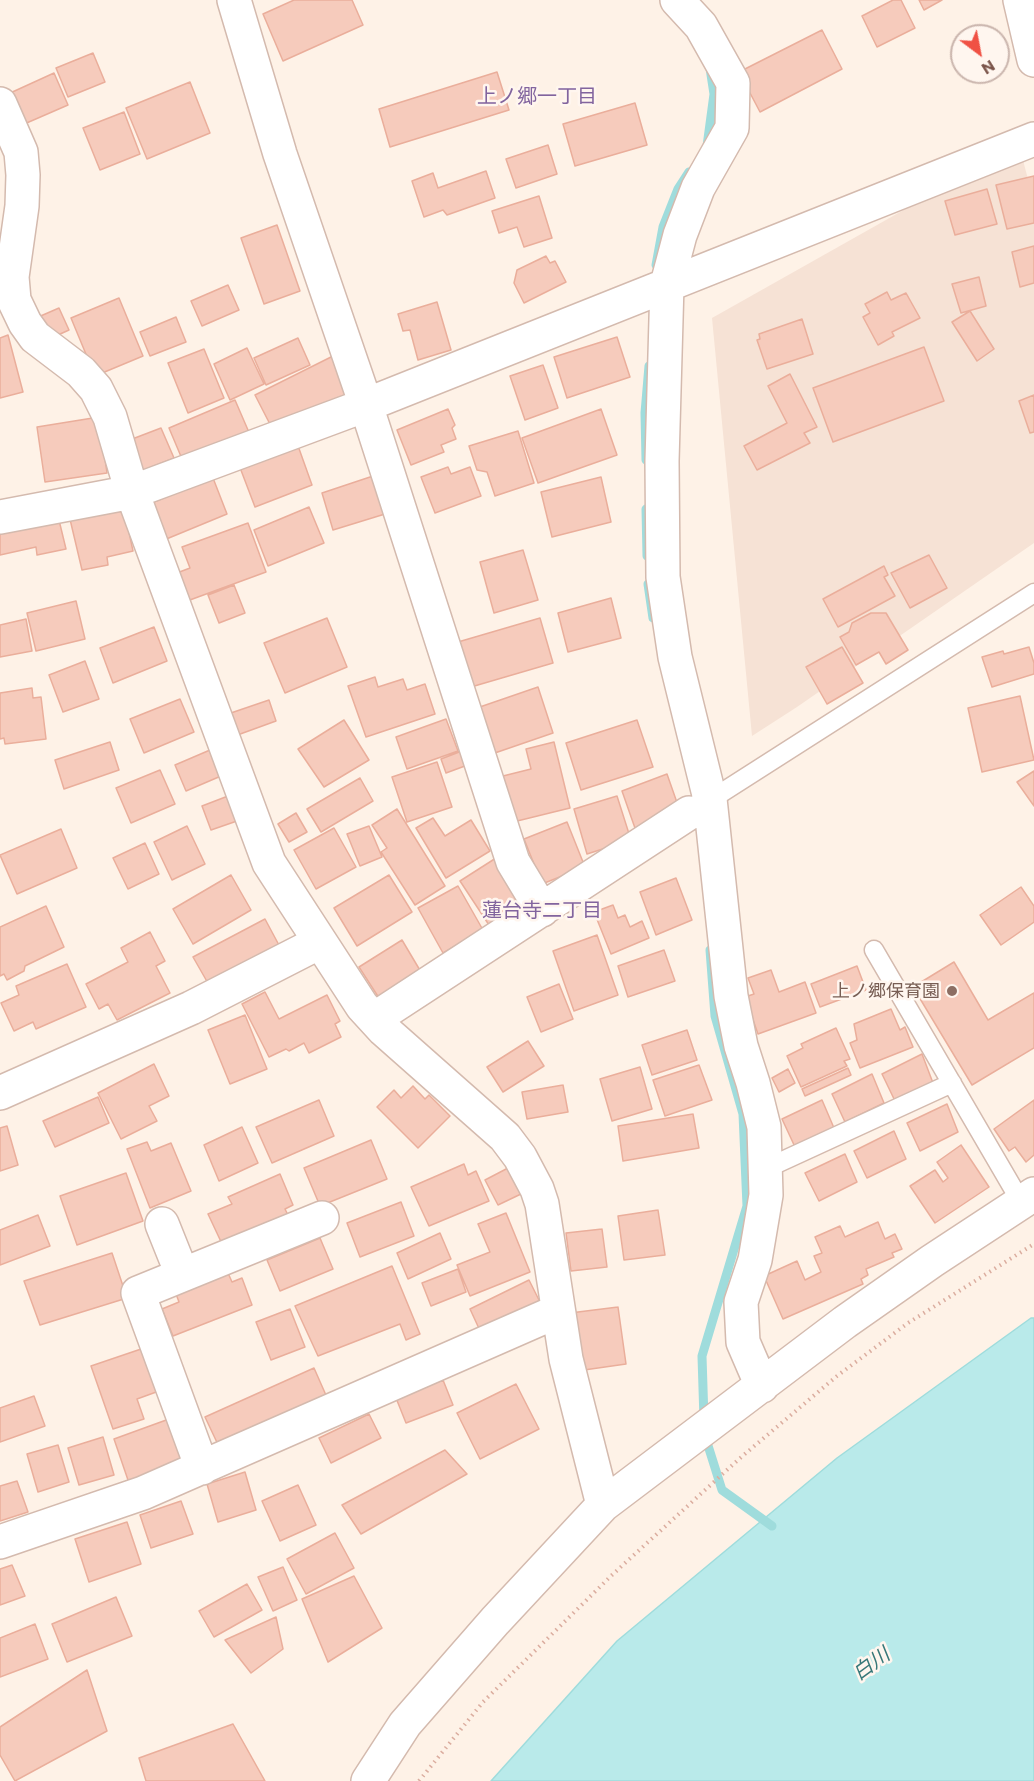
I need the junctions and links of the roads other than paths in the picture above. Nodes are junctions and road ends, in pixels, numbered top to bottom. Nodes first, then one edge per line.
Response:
1 (234, 0) edge
2 (677, 0) edge
3 (1020, 0) edge
4 (1034, 60) edge
5 (0, 104) edge
6 (1034, 139) edge
7 (667, 284) junction
8 (366, 405) junction
9 (132, 492) junction
10 (0, 517) edge
11 (1034, 593) edge
12 (703, 804) junction
13 (542, 910) junction
14 (320, 942) junction
15 (874, 950) dead end
16 (374, 1019) junction
17 (952, 1083) junction
18 (0, 1093) edge
19 (765, 1169) junction
20 (1028, 1198) edge
21 (322, 1218) dead end
22 (162, 1224) dead end
23 (182, 1274) junction
24 (558, 1311) junction
25 (762, 1386) junction
26 (202, 1468) junction
27 (603, 1505) junction
28 (0, 1542) edge
29 (368, 1781) edge

1 - 8 street
2 - 7 street
3 - 4 street
5 - 9 street
6 - 7 street
7 - 8 street
7 - 12 street
8 - 9 street
8 - 13 street
9 - 10 street
9 - 14 street
11 - 12 lane
12 - 13 street
12 - 19 street
13 - 16 street
14 - 16 street
14 - 18 street
15 - 17 lane
16 - 24 street
17 - 19 lane
17 - 20 lane
19 - 25 street
20 - 25 street
21 - 23 street
22 - 23 street
23 - 26 street
24 - 26 street
24 - 27 street
25 - 27 street
26 - 28 street
27 - 29 street

